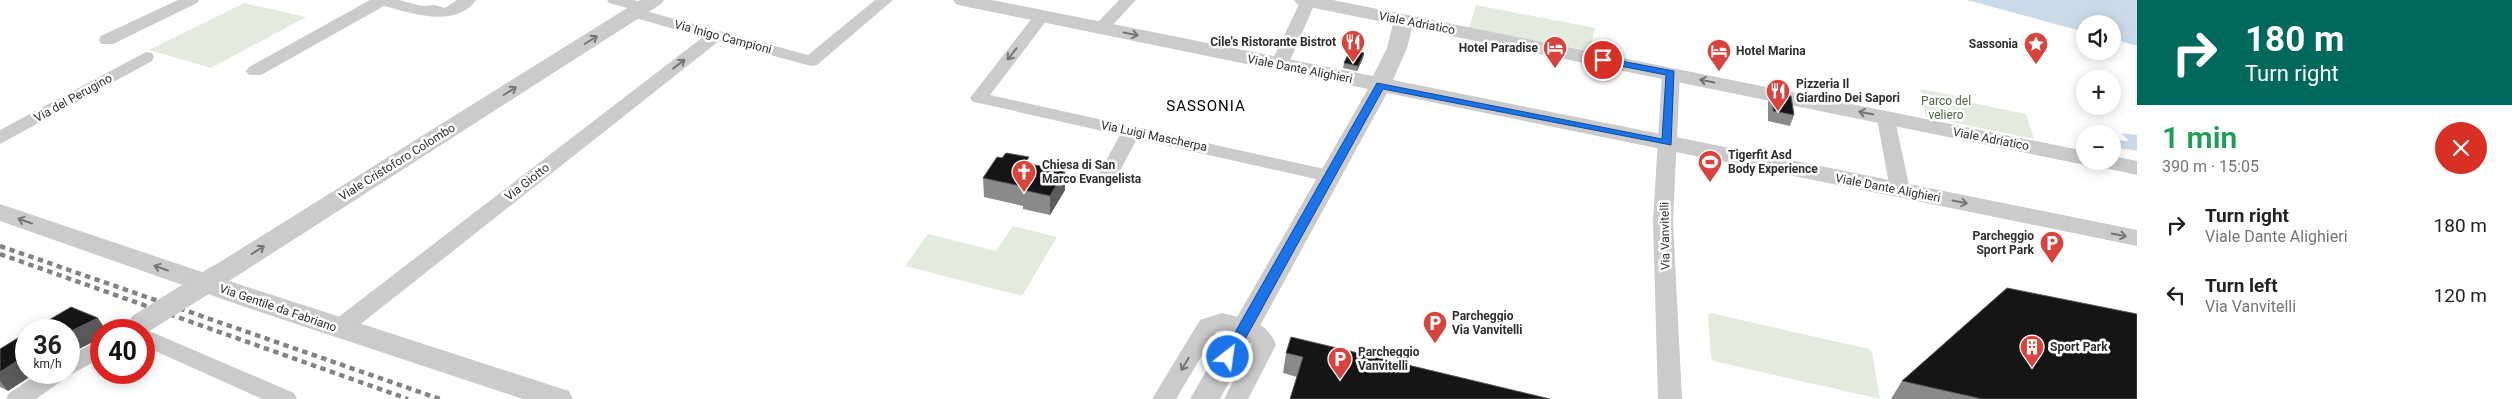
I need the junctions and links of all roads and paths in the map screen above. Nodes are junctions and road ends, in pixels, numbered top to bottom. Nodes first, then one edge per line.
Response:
1 (191, 0) edge
2 (382, 0) edge
3 (468, 0) edge
4 (885, 0) edge
5 (964, 0) edge
6 (1128, 0) edge
7 (1306, 0) edge
8 (637, 5) edge
9 (1042, 16) junction
10 (1404, 20) junction
11 (1434, 26) junction
12 (1101, 28) junction
13 (714, 36) junction
14 (107, 40) dead end
15 (1397, 48) junction
16 (146, 58) dead end
17 (1279, 65) junction
18 (255, 71) dead end
19 (1671, 73) junction
20 (1380, 85) junction
21 (1889, 118) junction
22 (1132, 131) junction
23 (0, 138) edge
24 (1667, 143) junction
25 (2076, 156) edge
26 (2121, 165) edge
27 (2137, 168) edge
28 (1329, 176) junction
29 (1105, 181) dead end
30 (1900, 190) junction
31 (0, 212) edge
32 (2137, 238) edge
33 (217, 276) joint
34 (155, 320) edge
35 (1246, 327) junction
36 (340, 328) junction
37 (155, 338) edge
38 (41, 384) edge
39 (18, 399) edge
40 (285, 399) edge
41 (558, 399) edge
42 (1164, 399) edge
43 (1205, 399) edge
44 (1236, 399) edge
45 (1670, 399) edge

1 - 14 street
2 - 3 street
2 - 18 street
4 - 13 street, Via Inigo Campioni
5 - 9 street, Viale Dante Alighieri
6 - 12 street
7 - 10 street, Viale Adriatico
7 - 17 street, Viale Adriatico
8 - 13 street, Via Inigo Campioni
33 -> 8 street, Viale Cristoforo Colombo
9 - 12 street, Viale Dante Alighieri
9 -> 22 street, Via Luigi Mascherpa
10 - 11 street, Viale Adriatico
10 - 15 street
11 - 15 street
11 - 19 street, Viale Adriatico
12 -> 17 street, Viale Dante Alighieri
36 -> 13 street, Via Giotto
15 - 20 street
16 - 23 street, Via del Perugino
17 - 20 street, Viale Dante Alighieri
21 -> 19 street, Viale Adriatico
19 - 24 street, Via Vanvitelli
20 - 24 street, Viale Dante Alighieri
20 - 28 street
21 - 25 street, Viale Adriatico
21 - 30 street
22 - 28 street, Via Luigi Mascherpa
22 - 29 street
24 - 30 street, Viale Dante Alighieri
24 - 45 street, Via Vanvitelli
26 - 27 street
28 - 35 street
30 -> 32 street, Viale Dante Alighieri
36 -> 31 street, Via Gentile da Fabriano
33 - 34 street, Viale Cristoforo Colombo, bridge
35 -> 42 street
35 - 43 street
35 - 44 street
36 - 41 street, Via Gentile da Fabriano
37 - 40 street
38 - 39 street

